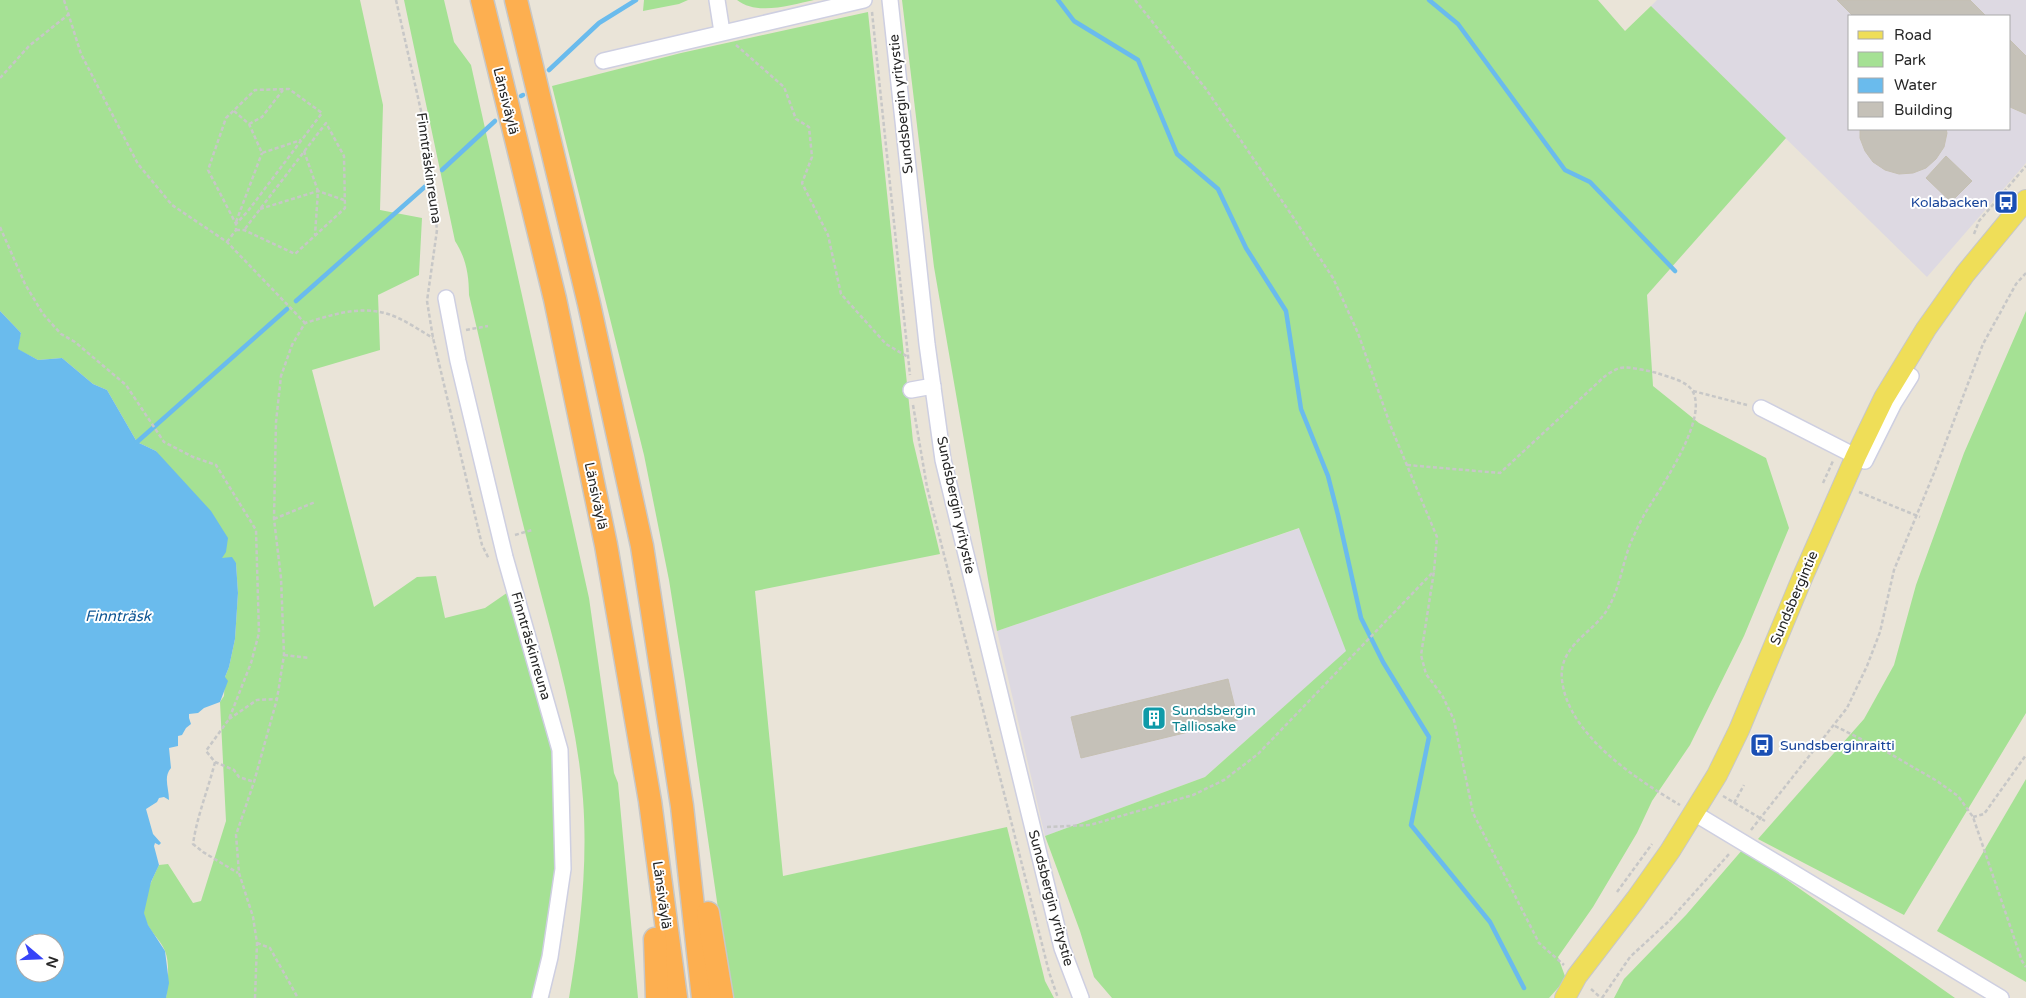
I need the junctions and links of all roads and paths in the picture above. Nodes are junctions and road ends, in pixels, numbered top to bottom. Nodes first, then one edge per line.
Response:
1 (64, 0) edge
2 (396, 0) edge
3 (482, 0) edge
4 (516, 0) edge
5 (717, 0) edge
6 (864, 0) edge
7 (890, 0) edge
8 (1135, 0) edge
9 (69, 14) junction
10 (722, 32) junction
11 (603, 61) dead end
12 (0, 78) edge
13 (283, 90) junction
14 (234, 111) junction
15 (249, 124) junction
16 (302, 139) junction
17 (304, 151) junction
18 (262, 153) junction
19 (318, 191) junction
20 (344, 200) junction
21 (2026, 200) edge
22 (260, 209) junction
23 (2026, 220) edge
24 (236, 224) junction
25 (0, 228) edge
26 (236, 230) junction
27 (244, 230) junction
28 (315, 236) junction
29 (227, 242) junction
30 (2026, 273) edge
31 (446, 298) dead end
32 (305, 323) junction
33 (433, 338) junction
34 (908, 357) dead end
35 (1911, 376) joint
36 (933, 386) junction
37 (911, 390) dead end
38 (1693, 392) junction
39 (1761, 408) joint
40 (1860, 458) junction
41 (1407, 465) junction
42 (1853, 490) junction
43 (315, 502) dead end
44 (1916, 515) junction
45 (1920, 517) dead end
46 (274, 519) junction
47 (490, 560) dead end
48 (1434, 571) junction
49 (284, 655) junction
50 (309, 658) dead end
51 (277, 699) junction
52 (229, 719) junction
53 (1835, 726) junction
54 (2026, 755) edge
55 (215, 762) junction
56 (254, 782) junction
57 (1744, 785) dead end
58 (650, 801) junction
59 (682, 806) junction
60 (1700, 816) junction
61 (1973, 817) junction
62 (1760, 819) junction
63 (1765, 821) dead end
64 (1055, 826) dead end
65 (1742, 841) junction
66 (239, 873) junction
67 (257, 943) junction
68 (1565, 966) dead end
69 (2026, 966) edge
70 (1595, 993) dead end
71 (255, 998) edge
72 (298, 998) edge
73 (540, 998) edge
74 (657, 998) edge
75 (676, 998) edge
76 (703, 998) edge
77 (722, 998) edge
78 (1081, 998) edge
79 (1566, 998) edge
80 (1602, 998) edge
81 (2001, 998) edge

1 - 9 path
2 - 33 path, Finnträskinreuna
3 - 58 highway, Länsiväylä
4 - 59 highway, Länsiväylä
5 - 10 street
6 - 10 street
7 - 36 street, Sundsbergin yritystie
8 - 41 path
9 - 12 path
9 - 29 path
10 - 11 street
10 - 34 path
13 - 14 path
13 - 15 path
13 - 16 path
14 - 15 path
14 - 24 path
15 - 18 path
16 - 18 path
16 - 24 path
17 - 19 path
17 - 20 path
17 - 22 path
18 - 24 path
19 - 20 path
19 - 22 path
19 - 28 path
20 - 28 path
21 - 40 main road, Sundsbergintie
22 - 27 path
23 - 35 main road, Sundsbergintie
24 - 26 path
25 - 52 path
26 - 27 path
26 - 29 path
27 - 28 path
29 - 32 path
30 - 44 path
31 - 73 street, Finnträskinreuna
32 - 33 path
32 - 46 path
33 - 47 path, Finnträskinreuna
35 - 40 street, Sundsbergintie
36 - 37 street
36 - 78 street, Sundsbergin yritystie
38 - 39 path
38 - 41 path
38 - 60 path
39 - 40 street
40 - 42 main road, Sundsbergintie
40 - 60 main road, Sundsbergintie
41 - 48 path
42 - 44 path
42 - 60 main road, Sundsbergintie
43 - 46 path
44 - 45 path
44 - 53 path
46 - 49 path
48 - 64 path
48 - 68 path
49 - 50 path
49 - 51 path
51 - 52 path
51 - 56 path
52 - 55 path
53 - 61 path
53 - 62 path
54 - 61 path
55 - 56 path
55 - 66 path
56 - 66 path
57 - 62 path
58 - 74 highway
58 - 75 highway, Länsiväylä
59 - 76 highway, Länsiväylä
59 - 77 highway
60 - 65 street
60 - 79 main road, Sundsbergintie
61 - 69 path
62 - 63 path
62 - 65 path
65 - 80 path
65 - 81 street
66 - 67 path
67 - 71 path
67 - 72 path
70 - 80 path

